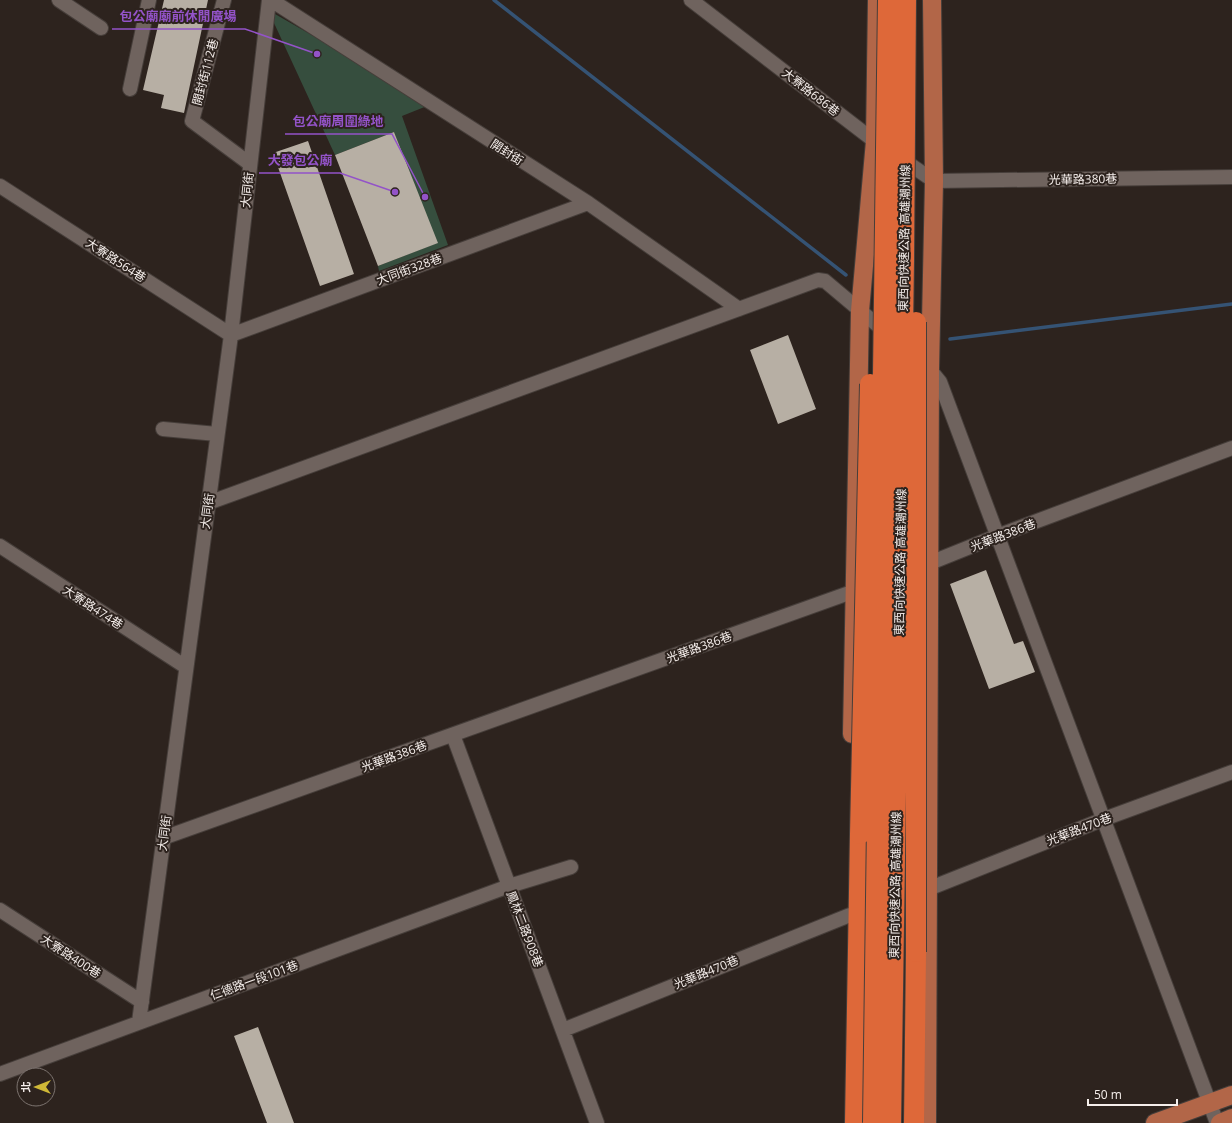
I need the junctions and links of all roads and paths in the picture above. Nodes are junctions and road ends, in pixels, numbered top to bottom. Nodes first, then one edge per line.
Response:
1 (59, 0) edge
2 (149, 0) edge
3 (224, 0) edge
4 (270, 0) edge
5 (691, 0) edge
6 (877, 0) edge
7 (888, 0) edge
8 (906, 0) edge
9 (909, 0) edge
10 (932, 0) edge
11 (101, 28) dead end
12 (130, 89) dead end
13 (881, 144) junction
14 (250, 164) junction
15 (1232, 177) edge
16 (934, 181) junction
17 (0, 186) edge
18 (588, 204) junction
19 (739, 309) junction
20 (860, 311) junction
21 (231, 334) junction
22 (930, 368) junction
23 (163, 429) dead end
24 (217, 434) junction
25 (1232, 448) edge
26 (208, 503) junction
27 (997, 536) junction
28 (0, 546) edge
29 (929, 564) junction
30 (854, 591) junction
31 (186, 667) junction
32 (453, 735) junction
33 (1232, 772) edge
34 (1104, 819) junction
35 (163, 838) junction
36 (571, 867) dead end
37 (509, 886) junction
38 (928, 889) junction
39 (0, 910) edge
40 (850, 914) junction
41 (142, 1002) junction
42 (140, 1022) junction
43 (563, 1030) junction
44 (0, 1074) edge
45 (1232, 1095) edge
46 (1210, 1103) junction
47 (1232, 1118) edge
48 (596, 1123) edge
49 (846, 1123) edge
50 (855, 1123) edge
51 (873, 1123) edge
52 (891, 1123) edge
53 (914, 1123) edge
54 (927, 1123) edge
55 (1155, 1123) edge
56 (1218, 1123) edge

1 - 11 street
2 - 12 street
3 - 14 street, 開封街112巷
4 - 14 street, 大同街
4 - 18 street, 開封街
5 - 13 street, 大寮路686巷
6 - 13 main road
7 - 13 highway, 東西向快速公路 高雄潮州線, bridge
8 - 52 highway, 東西向快速公路 高雄潮州線, bridge
9 - 53 highway, bridge
10 - 16 main road
13 - 16 street, 大寮路686巷
13 - 20 main road
13 - 50 highway, bridge
13 - 51 highway, 東西向快速公路 高雄潮州線, bridge
14 - 21 street, 大同街
15 - 16 street, 光華路380巷
16 - 22 main road
17 - 21 street, 大寮路564巷
18 - 19 street, 開封街
18 - 21 street, 大同街328巷
19 - 20 street
19 - 26 street
20 - 22 street
20 - 30 main road
21 - 24 street, 大同街
22 - 27 street
22 - 29 main road
23 - 24 street
24 - 26 street, 大同街
25 - 27 street, 光華路386巷
26 - 31 street, 大同街
27 - 29 street, 光華路386巷
27 - 34 street
28 - 31 street, 大寮路474巷
29 - 30 street, 光華路386巷
29 - 38 main road
30 - 32 street, 光華路386巷
30 - 40 main road
31 - 35 street, 大同街
32 - 35 street, 光華路386巷
32 - 37 street, 鳳林二路908巷
33 - 34 street, 光華路470巷
34 - 38 street, 光華路470巷
34 - 46 street
35 - 41 street, 大同街
36 - 37 street, 仁德路一段101巷
37 - 42 street, 仁德路一段101巷
37 - 43 street, 鳳林二路908巷
38 - 54 main road
39 - 41 street, 大寮路400巷
40 - 43 street, 光華路470巷
40 - 49 main road
41 - 42 street, 大同街
42 - 44 street, 仁德路一段101巷
43 - 48 street, 鳳林二路908巷
45 - 46 main road
46 - 55 main road
46 - 56 street
47 - 56 main road

